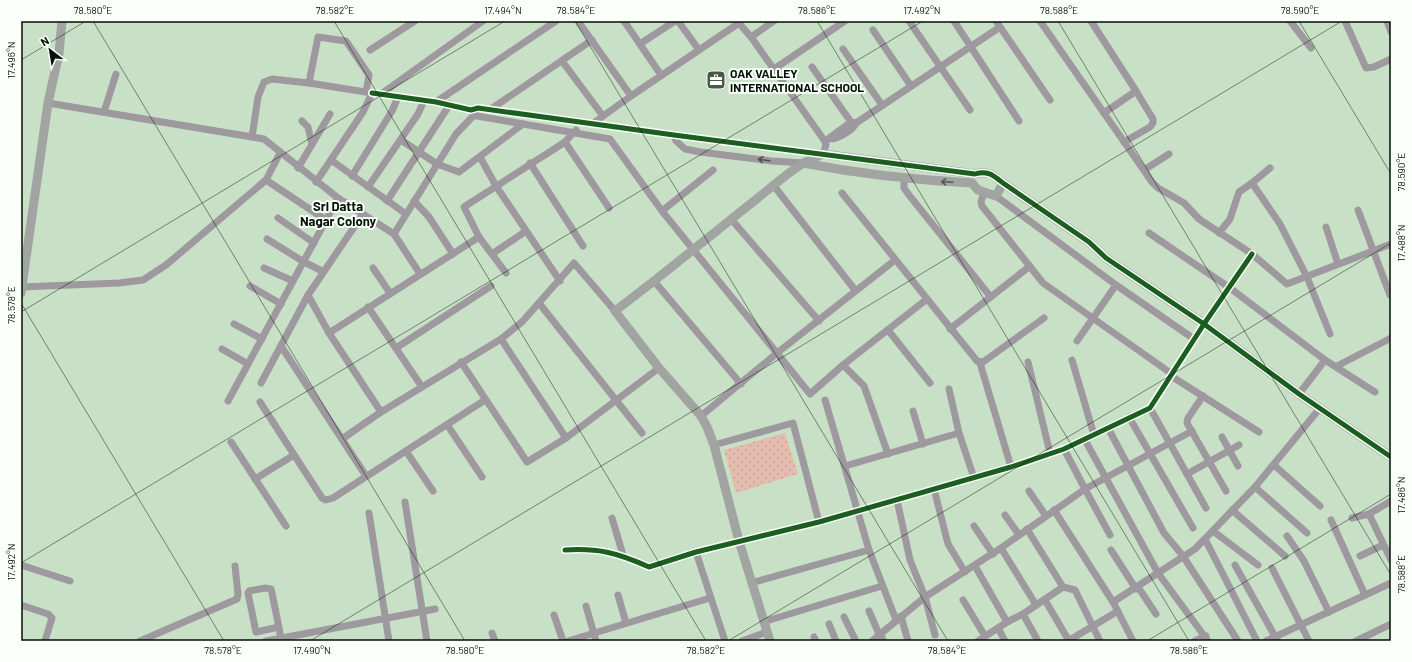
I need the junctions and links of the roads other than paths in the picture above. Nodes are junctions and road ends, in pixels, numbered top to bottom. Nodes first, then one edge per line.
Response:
1 (62, 21) edge
2 (415, 21) edge
3 (483, 21) edge
4 (556, 21) edge
5 (578, 21) edge
6 (624, 21) edge
7 (675, 21) edge
8 (678, 21) edge
9 (774, 21) edge
10 (845, 21) edge
11 (909, 21) edge
12 (954, 21) edge
13 (1040, 21) edge
14 (1090, 21) edge
15 (1290, 21) edge
16 (1345, 21) edge
17 (1387, 21) edge
18 (738, 22) edge
19 (998, 24) edge
20 (873, 30) dead end
21 (1391, 32) edge
22 (751, 36) junction
23 (592, 40) junction
24 (640, 44) junction
25 (971, 46) junction
26 (1311, 48) dead end
27 (843, 49) dead end
28 (370, 50) dead end
29 (699, 50) junction
30 (1391, 59) edge
31 (562, 61) junction
32 (812, 67) dead end
33 (940, 67) junction
34 (774, 69) junction
35 (116, 74) dead end
36 (661, 75) junction
37 (309, 83) junction
38 (911, 86) junction
39 (1136, 91) junction
40 (369, 92) junction
41 (381, 94) junction
42 (631, 96) junction
43 (398, 97) junction
44 (1050, 100) dead end
45 (424, 101) junction
46 (436, 102) junction
47 (48, 103) junction
48 (450, 104) junction
49 (882, 105) junction
50 (491, 109) junction
51 (970, 110) dead end
52 (104, 112) junction
53 (473, 112) junction
54 (1104, 113) junction
55 (330, 114) dead end
56 (603, 116) junction
57 (302, 120) dead end
58 (528, 121) junction
59 (1020, 121) dead end
60 (853, 123) junction
61 (592, 124) junction
62 (577, 128) junction
63 (674, 136) junction
64 (252, 137) junction
65 (401, 140) junction
66 (827, 140) junction
67 (565, 142) junction
68 (1124, 142) junction
69 (312, 144) junction
70 (420, 152) junction
71 (280, 153) junction
72 (823, 154) junction
73 (1169, 154) dead end
74 (480, 157) junction
75 (331, 160) junction
76 (530, 163) junction
77 (803, 163) junction
78 (437, 164) junction
79 (298, 168) junction
80 (1270, 168) dead end
81 (713, 170) dead end
82 (1144, 170) junction
83 (968, 173) junction
84 (352, 176) junction
85 (266, 180) junction
86 (316, 182) junction
87 (966, 183) junction
88 (1003, 183) junction
89 (1252, 183) junction
90 (904, 184) junction
91 (496, 186) junction
92 (774, 186) junction
93 (368, 187) junction
94 (984, 192) junction
95 (842, 193) dead end
96 (996, 196) junction
97 (338, 198) junction
98 (387, 201) junction
99 (414, 201) junction
100 (609, 208) dead end
101 (1358, 210) dead end
102 (662, 211) junction
103 (363, 214) junction
104 (406, 214) junction
105 (278, 218) dead end
106 (731, 219) junction
107 (326, 220) junction
108 (1326, 227) dead end
109 (526, 232) junction
110 (1149, 233) dead end
111 (1219, 233) junction
112 (394, 234) junction
113 (480, 237) junction
114 (267, 239) dead end
115 (314, 243) junction
116 (1391, 244) edge
117 (584, 246) dead end
118 (693, 250) junction
119 (1373, 250) junction
120 (453, 254) junction
121 (492, 254) junction
122 (1252, 254) junction
123 (896, 260) junction
124 (304, 262) junction
125 (1338, 264) junction
126 (1030, 266) junction
127 (264, 268) dead end
128 (373, 268) dead end
129 (322, 271) junction
130 (506, 272) dead end
131 (420, 274) junction
132 (1307, 277) junction
133 (560, 280) junction
134 (293, 281) junction
135 (654, 281) junction
136 (1116, 285) junction
137 (250, 286) dead end
138 (492, 286) dead end
139 (1230, 288) junction
140 (22, 290) edge
141 (856, 290) junction
142 (390, 293) junction
143 (308, 295) junction
144 (1390, 295) edge
145 (990, 296) junction
146 (927, 299) junction
147 (539, 303) junction
148 (281, 304) junction
149 (368, 307) junction
150 (615, 311) junction
151 (1044, 318) dead end
152 (1093, 319) junction
153 (818, 321) junction
154 (234, 324) dead end
155 (1204, 324) junction
156 (950, 329) junction
157 (888, 330) junction
158 (329, 333) junction
159 (1330, 334) dead end
160 (1391, 338) edge
161 (262, 339) junction
162 (501, 339) junction
163 (1194, 339) junction
164 (1077, 341) dead end
165 (281, 346) junction
166 (396, 348) junction
167 (222, 349) dead end
168 (777, 353) junction
169 (1072, 360) dead end
170 (1325, 360) junction
171 (461, 362) junction
172 (1028, 362) dead end
173 (980, 363) junction
174 (248, 364) junction
175 (843, 365) junction
176 (1337, 366) junction
177 (659, 368) junction
178 (1171, 375) junction
179 (261, 383) dead end
180 (930, 383) dead end
181 (741, 384) junction
182 (422, 387) junction
183 (949, 389) dead end
184 (1375, 392) dead end
185 (1299, 394) junction
186 (1203, 396) junction
187 (616, 399) junction
188 (485, 400) junction
189 (826, 400) dead end
190 (228, 401) dead end
191 (260, 402) dead end
192 (1150, 408) junction
193 (1320, 408) junction
194 (913, 411) dead end
195 (381, 412) junction
196 (701, 416) junction
197 (1129, 417) junction
198 (448, 426) junction
199 (1108, 428) junction
200 (1192, 431) junction
201 (1259, 432) dead end
202 (642, 433) dead end
203 (959, 433) junction
204 (1094, 435) junction
205 (1222, 437) dead end
206 (566, 438) junction
207 (342, 439) junction
208 (1085, 440) junction
209 (231, 442) dead end
210 (1170, 443) junction
211 (923, 444) junction
212 (714, 445) junction
213 (1239, 445) dead end
214 (1064, 449) junction
215 (1230, 450) junction
216 (406, 452) junction
217 (1050, 453) junction
218 (888, 454) junction
219 (1150, 454) junction
220 (294, 455) junction
221 (1391, 457) edge
222 (1210, 462) junction
223 (1274, 464) junction
224 (1128, 465) junction
225 (845, 466) junction
226 (1238, 466) dead end
227 (1011, 467) junction
228 (1187, 474) junction
229 (366, 476) junction
230 (482, 477) dead end
231 (974, 478) junction
232 (1106, 478) junction
233 (255, 479) junction
234 (1255, 487) junction
235 (934, 489) junction
236 (1085, 489) junction
237 (433, 491) dead end
238 (1029, 491) dead end
239 (1226, 491) dead end
240 (897, 500) junction
241 (1391, 501) edge
242 (405, 502) dead end
243 (1320, 506) dead end
244 (1206, 508) dead end
245 (1054, 510) junction
246 (1232, 510) junction
247 (858, 511) junction
248 (369, 513) dead end
249 (1369, 514) junction
250 (1005, 515) dead end
251 (1046, 516) junction
252 (612, 518) dead end
253 (1352, 518) dead end
254 (1331, 520) dead end
255 (820, 522) junction
256 (286, 526) dead end
257 (974, 526) dead end
258 (1193, 528) dead end
259 (1027, 529) junction
260 (1213, 531) junction
261 (1307, 533) dead end
262 (1019, 535) junction
263 (1110, 536) dead end
264 (1287, 536) dead end
265 (1205, 539) junction
266 (739, 541) junction
267 (1383, 545) junction
268 (1001, 548) junction
269 (565, 550) dead end
270 (869, 550) junction
271 (1111, 550) dead end
272 (696, 552) junction
273 (993, 554) junction
274 (623, 555) junction
275 (1183, 556) junction
276 (1285, 556) dead end
277 (1360, 556) dead end
278 (1391, 560) edge
279 (21, 565) edge
280 (1235, 565) dead end
281 (1258, 565) dead end
282 (235, 566) dead end
283 (975, 566) junction
284 (1272, 568) dead end
285 (965, 572) junction
286 (1158, 573) junction
287 (70, 581) dead end
288 (751, 583) junction
289 (1391, 583) edge
290 (882, 586) junction
291 (1064, 587) junction
292 (1137, 588) junction
293 (618, 595) dead end
294 (1365, 595) junction
295 (925, 597) junction
296 (710, 598) junction
297 (963, 600) dead end
298 (1045, 600) junction
299 (1113, 602) junction
300 (21, 604) edge
301 (1036, 605) junction
302 (586, 606) dead end
303 (435, 609) dead end
304 (870, 611) dead end
305 (1118, 611) junction
306 (422, 612) junction
307 (1329, 612) junction
308 (554, 614) dead end
309 (1023, 614) junction
310 (1156, 614) dead end
311 (844, 617) dead end
312 (385, 618) junction
313 (898, 618) junction
314 (763, 622) junction
315 (1007, 622) junction
316 (626, 623) junction
317 (829, 624) dead end
318 (1391, 624) edge
319 (1301, 625) junction
320 (1092, 626) junction
321 (279, 627) junction
322 (998, 628) junction
323 (767, 632) junction
324 (492, 633) dead end
325 (594, 633) junction
326 (935, 635) dead end
327 (881, 636) edge
328 (985, 636) junction
329 (285, 638) edge
330 (1207, 638) edge
331 (151, 639) edge
332 (1276, 639) edge
333 (45, 641) edge
334 (140, 641) edge
335 (266, 641) edge
336 (389, 641) edge
337 (427, 641) edge
338 (495, 641) edge
339 (563, 641) edge
340 (568, 641) edge
341 (596, 641) edge
342 (725, 641) edge
343 (742, 641) edge
344 (770, 641) edge
345 (836, 641) edge
346 (856, 641) edge
347 (872, 641) edge
348 (908, 641) edge
349 (978, 641) edge
350 (1005, 641) edge
351 (1038, 641) edge
352 (1069, 641) edge
353 (1100, 641) edge
354 (1133, 641) edge
355 (1195, 641) edge
356 (1238, 641) edge
357 (1257, 641) edge
358 (1266, 641) edge
359 (1308, 641) edge
360 (1356, 641) edge

1 - 47 street
2 - 28 street
3 - 41 street
4 - 46 street
5 - 23 street
6 - 24 street
7 - 24 street
8 - 29 street
9 - 22 street
10 - 34 street
11 - 33 street
12 - 25 street
13 - 54 street
14 - 39 street
15 - 26 street
16 - 30 street
17 - 21 street
18 - 22 street
18 - 29 street
19 - 25 street
19 - 44 street
20 - 38 street
22 - 34 street
23 - 31 street
23 - 42 street
24 - 36 street
25 - 33 street
25 - 59 street
27 - 49 street
29 - 36 street
31 - 50 street
31 - 56 street
32 - 60 street
33 - 38 street
33 - 51 street
34 - 66 street
35 - 52 street
36 - 42 street
37 - 40 street
37 - 40 street
37 - 64 street
38 - 49 street
39 - 54 street
39 - 68 street
40 - 41 street
40 - 75 street
41 - 43 street
42 - 56 street
43 - 45 street
43 - 84 street
45 - 46 street
45 - 65 street
46 - 48 street
47 - 52 street
47 - 140 street
48 - 53 street
48 - 70 street
49 - 60 street
50 - 53 street
50 - 58 street
52 - 64 street
53 - 58 street
53 - 78 street
54 - 68 street
55 - 69 street
56 - 61 street
57 - 69 street
58 - 62 street
58 - 62 street
58 - 74 street
60 - 66 street
61 - 62 street
61 - 63 street
62 - 67 street
62 - 102 street
63 - 72 street
77 -> 63 street
64 - 71 street
65 - 70 street
65 - 93 street
66 - 72 street
67 - 76 street
67 - 100 street
68 - 82 street
69 - 79 street
70 - 78 street
70 - 98 street
71 - 79 street
71 - 85 street
72 - 77 street
72 - 83 street
73 - 82 street
74 - 78 street
74 - 91 street
75 - 84 street
75 - 86 street
76 - 91 street
76 - 117 street
77 - 90 street
77 - 92 street
78 - 99 street
79 - 86 street
80 - 89 street
81 - 102 street
82 - 111 street
83 - 87 street
83 - 88 street
84 - 93 street
85 - 107 street
85 - 140 street
86 - 97 street
87 -> 90 street
87 - 94 street
88 - 96 street
88 - 155 street
89 - 111 street
89 - 132 street
90 - 145 street
91 - 109 street
91 - 113 street
92 - 106 street
92 - 141 street
93 - 98 street
94 - 96 street
94 - 126 street
95 - 123 street
96 - 136 street
97 - 103 street
97 - 107 street
98 - 104 street
99 - 104 street
99 - 120 street
101 - 119 street
102 - 118 street
103 - 112 street
103 - 129 street
104 - 112 street
105 - 115 street
106 - 118 street
106 - 153 street
107 - 115 street
108 - 125 street
109 - 121 street
109 - 133 street
110 - 139 street
111 - 122 street
112 - 131 street
113 - 120 street
113 - 121 street
114 - 124 street
115 - 124 street
116 - 119 street
118 - 135 street
118 - 168 street
119 - 125 street
119 - 144 street
120 - 131 street
121 - 130 street
122 - 132 street
122 - 139 street
123 - 141 street
123 - 146 street
124 - 129 street
124 - 134 street
125 - 132 street
126 - 145 street
126 - 152 street
127 - 134 street
128 - 142 street
129 - 143 street
131 - 142 street
132 - 159 street
133 - 147 street
133 - 150 street
134 - 148 street
135 - 150 street
135 - 181 street
136 - 152 street
136 - 163 street
137 - 148 street
138 - 166 street
139 - 155 street
139 - 170 street
141 - 153 street
142 - 149 street
143 - 158 street
143 - 165 street
145 - 156 street
146 - 156 street
146 - 157 street
147 - 162 street
147 - 187 street
148 - 161 street
149 - 158 street
149 - 166 street
150 - 177 street
151 - 173 street
152 - 164 street
152 - 178 street
153 - 168 street
154 - 161 street
155 - 163 street
155 - 185 street
156 - 173 street
157 - 175 street
157 - 180 street
158 - 195 street
160 - 176 street
161 - 174 street
162 - 171 street
162 - 206 street
163 - 178 street
165 - 179 street
165 - 207 street
166 - 182 street
167 - 174 street
168 - 175 street
168 - 181 street
169 - 204 street
170 - 176 street
170 - 185 street
171 - 182 street
171 - 188 street
172 - 217 street
173 - 227 street
174 - 190 street
175 - 218 street
176 - 184 street
177 - 187 street
177 - 196 street
178 - 186 street
178 - 192 street
181 - 196 street
182 - 195 street
183 - 203 street
185 - 193 street
186 - 200 street
186 - 201 street
187 - 202 street
187 - 206 street
188 - 198 street
188 - 206 street
189 - 225 street
191 - 220 street
192 - 197 street
192 - 210 street
193 - 221 street
193 - 223 street
194 - 211 street
195 - 207 street
196 - 212 street
197 - 199 street
197 - 219 street
198 - 216 street
198 - 230 street
199 - 204 street
199 - 224 street
200 - 210 street
200 - 222 street
203 - 211 street
203 - 231 street
204 - 208 street
205 - 215 street
207 - 229 street
208 - 214 street
208 - 232 street
209 - 233 street
210 - 219 street
210 - 228 street
211 - 218 street
212 - 255 street
212 - 266 street
213 - 215 street
214 - 217 street
214 - 236 street
215 - 222 street
215 - 226 street
216 - 229 street
216 - 237 street
217 - 227 street
218 - 225 street
219 - 224 street
219 - 258 street
220 - 229 street
220 - 233 street
222 - 228 street
222 - 239 street
223 - 234 street
223 - 243 street
224 - 232 street
224 - 275 street
225 - 247 street
227 - 231 street
228 - 244 street
231 - 235 street
232 - 236 street
232 - 286 street
233 - 256 street
234 - 246 street
234 - 261 street
235 - 240 street
235 - 285 street
236 - 245 street
236 - 263 street
238 - 251 street
240 - 247 street
240 - 295 street
241 - 249 street
242 - 306 street
245 - 251 street
245 - 299 street
246 - 260 street
246 - 276 street
247 - 255 street
247 - 270 street
248 - 312 street
249 - 253 street
249 - 267 street
250 - 262 street
251 - 259 street
252 - 274 street
254 - 294 street
255 - 266 street
257 - 273 street
259 - 262 street
259 - 291 street
260 - 265 street
260 - 281 street
262 - 268 street
264 - 307 street
265 - 275 street
265 - 357 street
266 - 272 street
266 - 288 street
267 - 277 street
267 - 278 street
268 - 273 street
268 - 301 street
269 - 274 street
270 - 288 street
270 - 290 street
271 - 292 street
272 - 274 street
272 - 296 street
273 - 283 street
275 - 286 street
275 - 356 street
279 - 287 street
280 - 332 street
282 - 331 street
283 - 285 street
283 - 315 street
284 - 319 street
285 - 295 street
286 - 292 street
286 - 330 street
288 - 314 street
289 - 294 street
290 - 313 street
290 - 314 street
291 - 298 street
291 - 320 street
292 - 299 street
292 - 310 street
293 - 316 street
294 - 307 street
295 - 313 street
295 - 326 street
296 - 316 street
296 - 342 street
297 - 328 street
298 - 301 street
298 - 352 street
299 - 305 street
300 - 333 street
301 - 309 street
302 - 325 street
303 - 306 street
304 - 327 street
305 - 320 street
305 - 354 street
306 - 312 street
306 - 337 street
307 - 319 street
308 - 339 street
309 - 315 street
309 - 351 street
311 - 346 street
312 - 329 street
312 - 336 street
313 - 327 street
313 - 348 street
314 - 323 street
315 - 322 street
316 - 325 street
317 - 345 street
318 - 360 street
319 - 332 street
319 - 359 street
320 - 352 street
320 - 353 street
321 - 321 street
321 - 329 street
322 - 328 street
322 - 350 street
323 - 343 street
323 - 344 street
324 - 338 street
325 - 340 street
325 - 341 street
327 - 347 street
328 - 349 street
329 - 335 street
330 - 355 street
331 - 334 street
332 - 358 street

